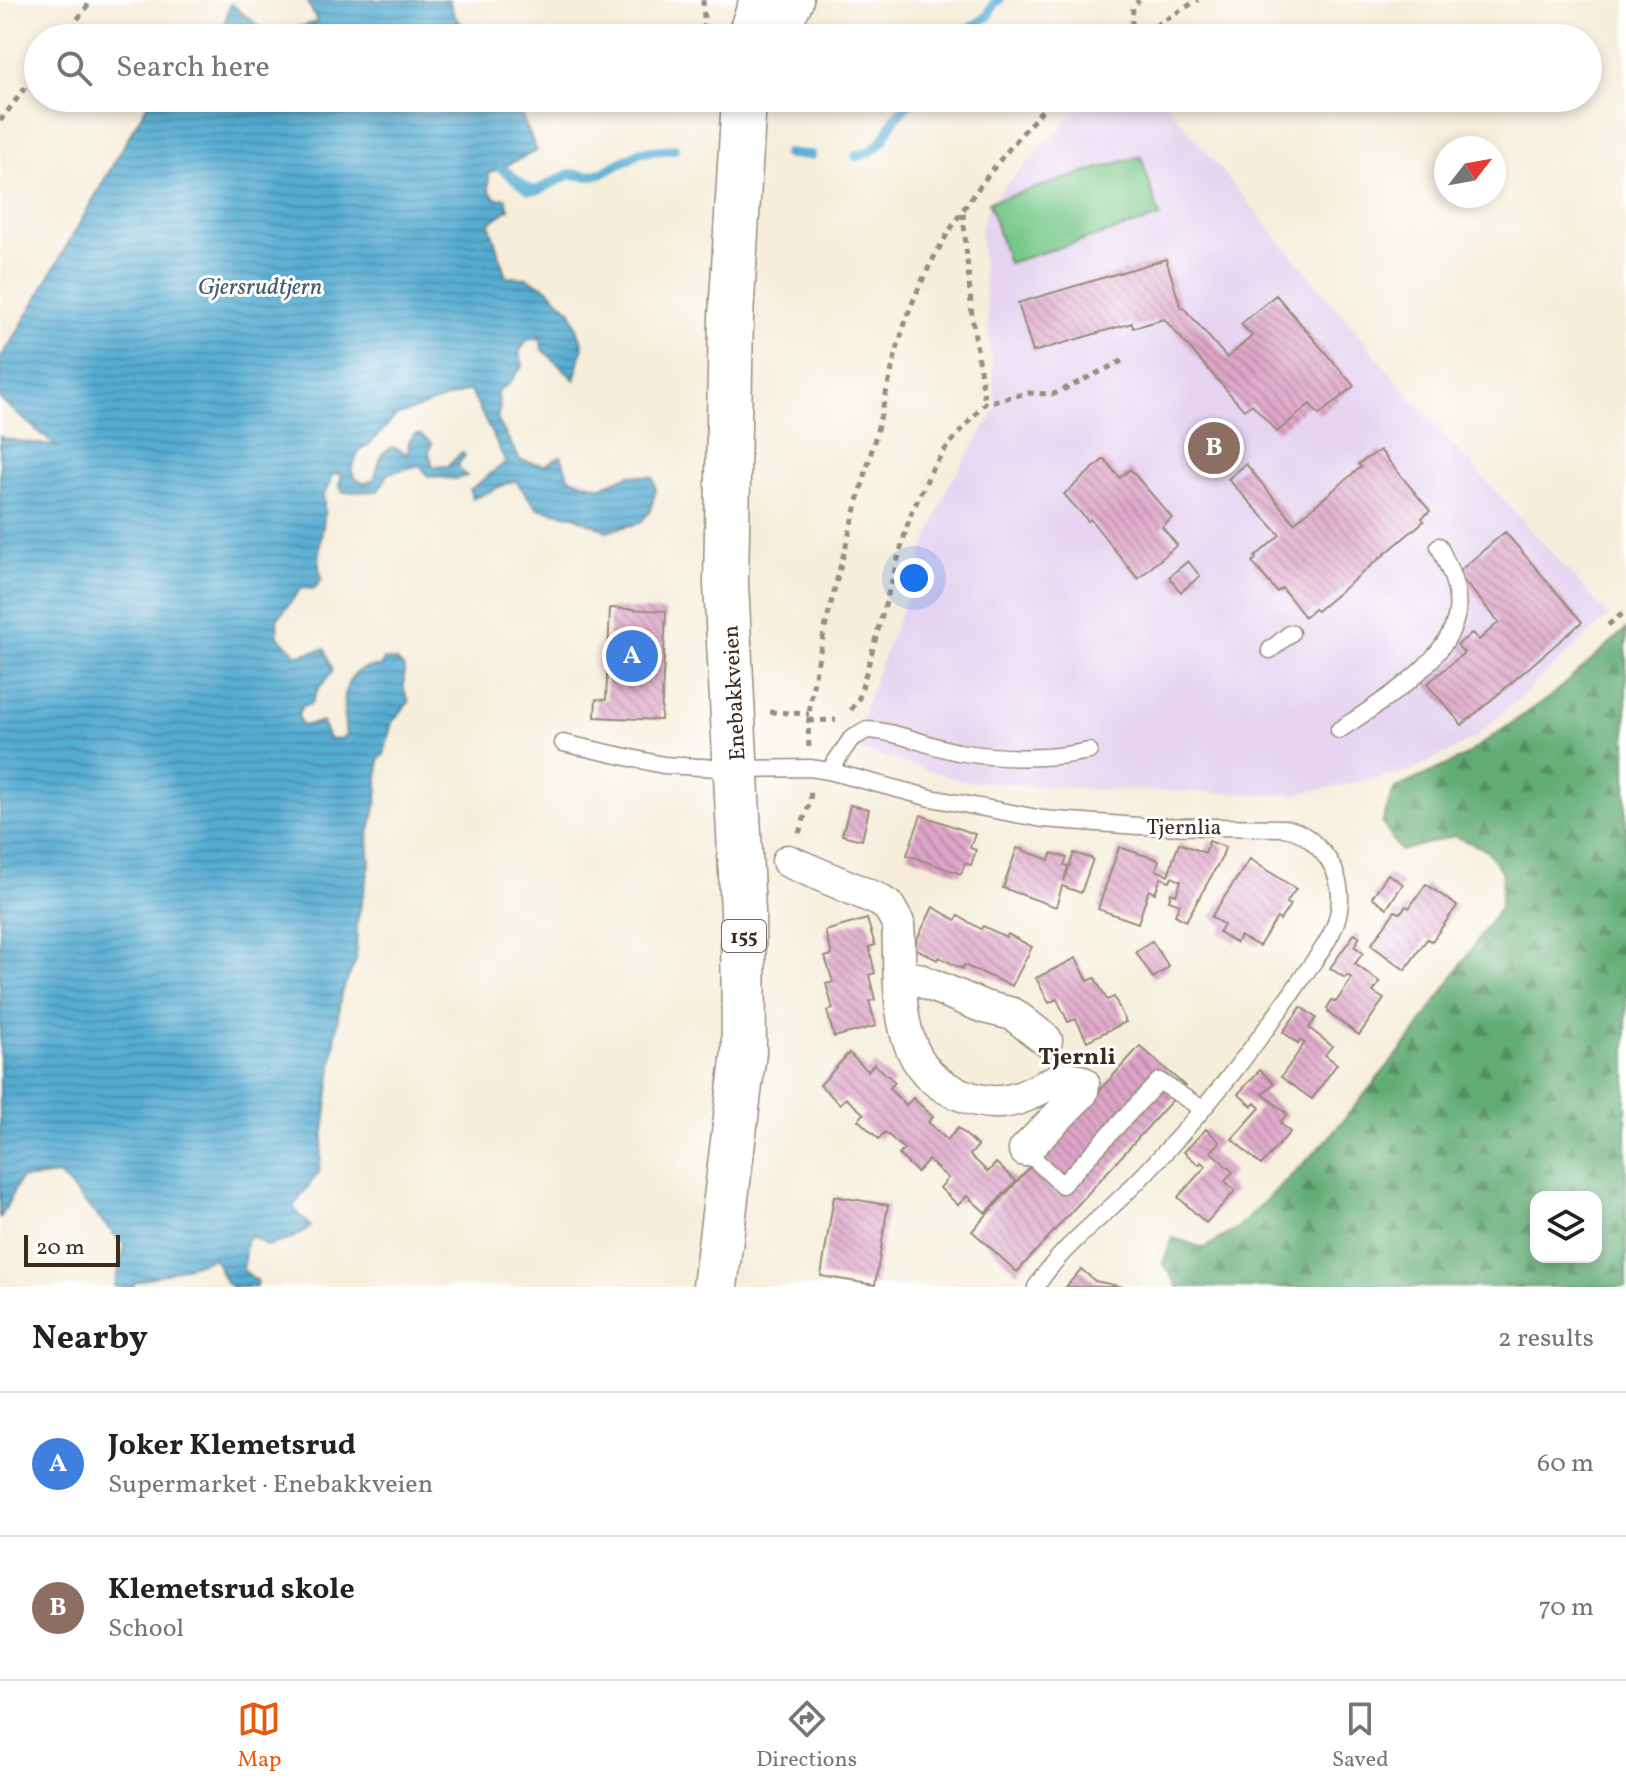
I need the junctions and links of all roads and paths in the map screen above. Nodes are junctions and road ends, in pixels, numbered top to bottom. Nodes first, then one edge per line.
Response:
1 (92, 0) edge
2 (703, 0) edge
3 (736, 0) edge
4 (762, 0) edge
5 (791, 0) edge
6 (1139, 0) edge
7 (1198, 0) edge
8 (74, 24) edge
9 (704, 24) edge
10 (743, 24) edge
11 (753, 24) edge
12 (778, 24) edge
13 (1133, 24) edge
14 (1157, 24) edge
15 (24, 89) edge
16 (743, 112) edge
17 (1041, 112) edge
18 (0, 121) edge
19 (963, 211) junction
20 (1122, 361) dead end
21 (985, 403) junction
22 (1439, 546) dead end
23 (1626, 611) edge
24 (1608, 625) dead end
25 (1291, 633) dead end
26 (1270, 650) dead end
27 (768, 712) dead end
28 (809, 717) junction
29 (1339, 730) dead end
30 (563, 743) dead end
31 (1089, 751) dead end
32 (738, 769) junction
33 (829, 771) junction
34 (788, 861) dead end
35 (901, 977) junction
36 (1046, 1040) dead end
37 (1201, 1108) junction
38 (1025, 1150) joint
39 (715, 1287) edge
40 (1036, 1287) edge

1 - 8 path
2 - 9 path
3 - 10 main road
4 - 11 main road
5 - 12 main road
6 - 13 path
7 - 14 path
15 - 18 path
16 - 32 main road, Enebakkveien / 155
17 - 19 path
19 - 21 path
19 - 28 path
20 - 21 path
21 - 28 path
22 - 29 lane
23 - 24 path
25 - 26 lane
27 - 28 path
30 - 32 lane, Tjernlia
31 - 33 lane
32 - 33 lane, Tjernlia
32 - 39 main road, Enebakkveien / 155
33 - 37 lane, Tjernlia
34 - 35 street
35 - 36 street
35 - 38 street
37 - 38 lane
37 - 40 lane, Tjernlia

